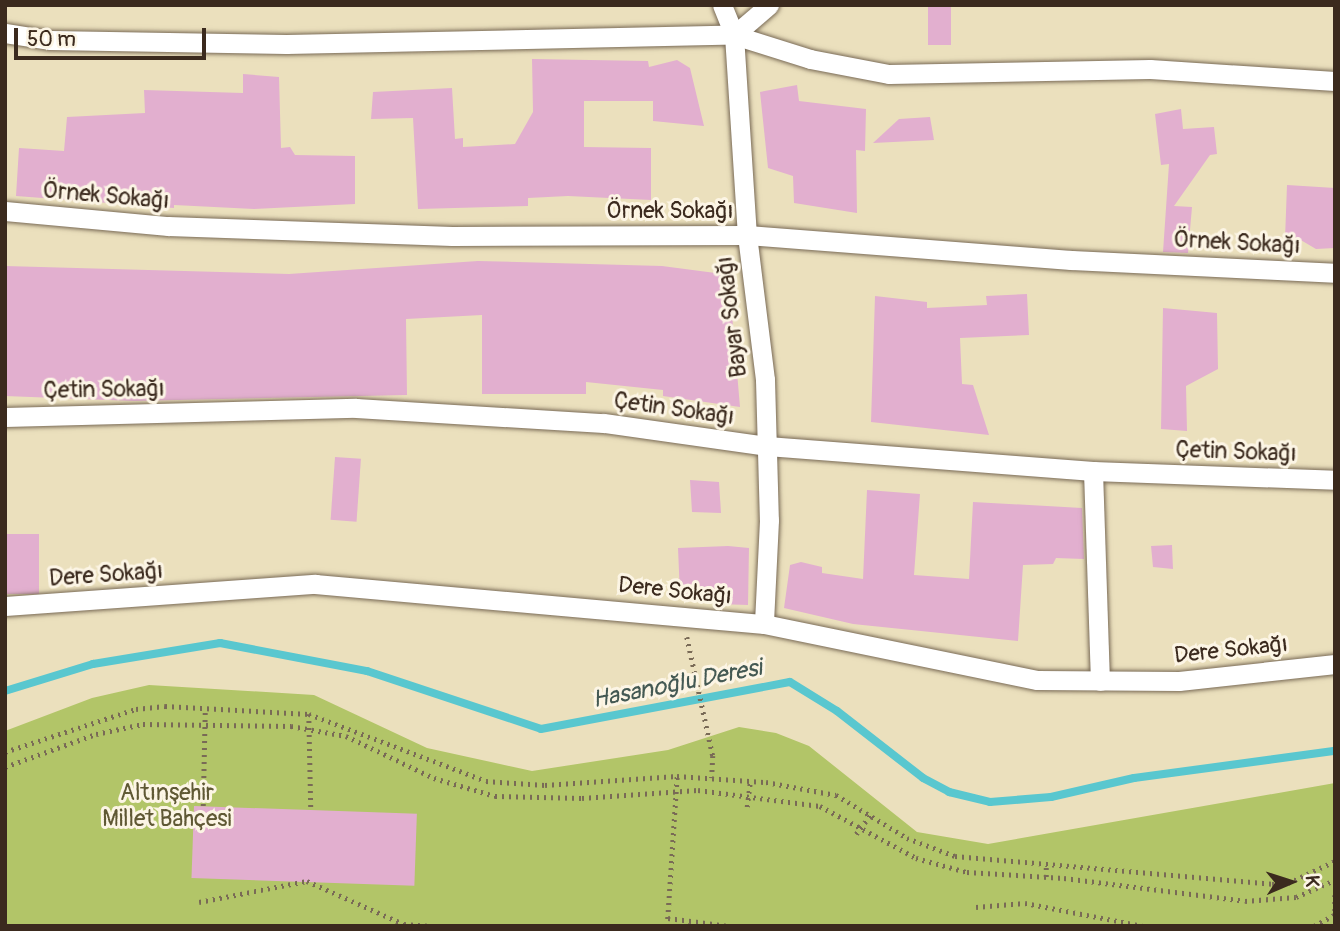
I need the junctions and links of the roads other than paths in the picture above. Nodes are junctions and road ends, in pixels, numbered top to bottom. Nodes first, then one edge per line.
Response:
1 (722, 5) edge
2 (769, 5) edge
3 (5, 33) edge
4 (734, 34) junction
5 (1335, 81) edge
6 (5, 211) edge
7 (747, 235) junction
8 (1335, 272) edge
9 (5, 417) edge
10 (767, 446) junction
11 (1093, 471) junction
12 (1335, 480) edge
13 (5, 606) edge
14 (764, 625) junction
15 (1335, 664) edge
16 (1100, 681) junction

1 - 4 street, Bayar Sokağı
2 - 4 street
3 - 4 street
4 - 5 street
4 - 7 street, Bayar Sokağı
6 - 7 street, Örnek Sokağı
7 - 8 street, Örnek Sokağı
7 - 10 street, Bayar Sokağı
9 - 10 street, Çetin Sokağı
10 - 11 street, Çetin Sokağı
10 - 14 street, Bayar Sokağı
11 - 12 street, Çetin Sokağı
11 - 16 street
13 - 14 street, Dere Sokağı
14 - 16 street, Dere Sokağı
15 - 16 street, Dere Sokağı

